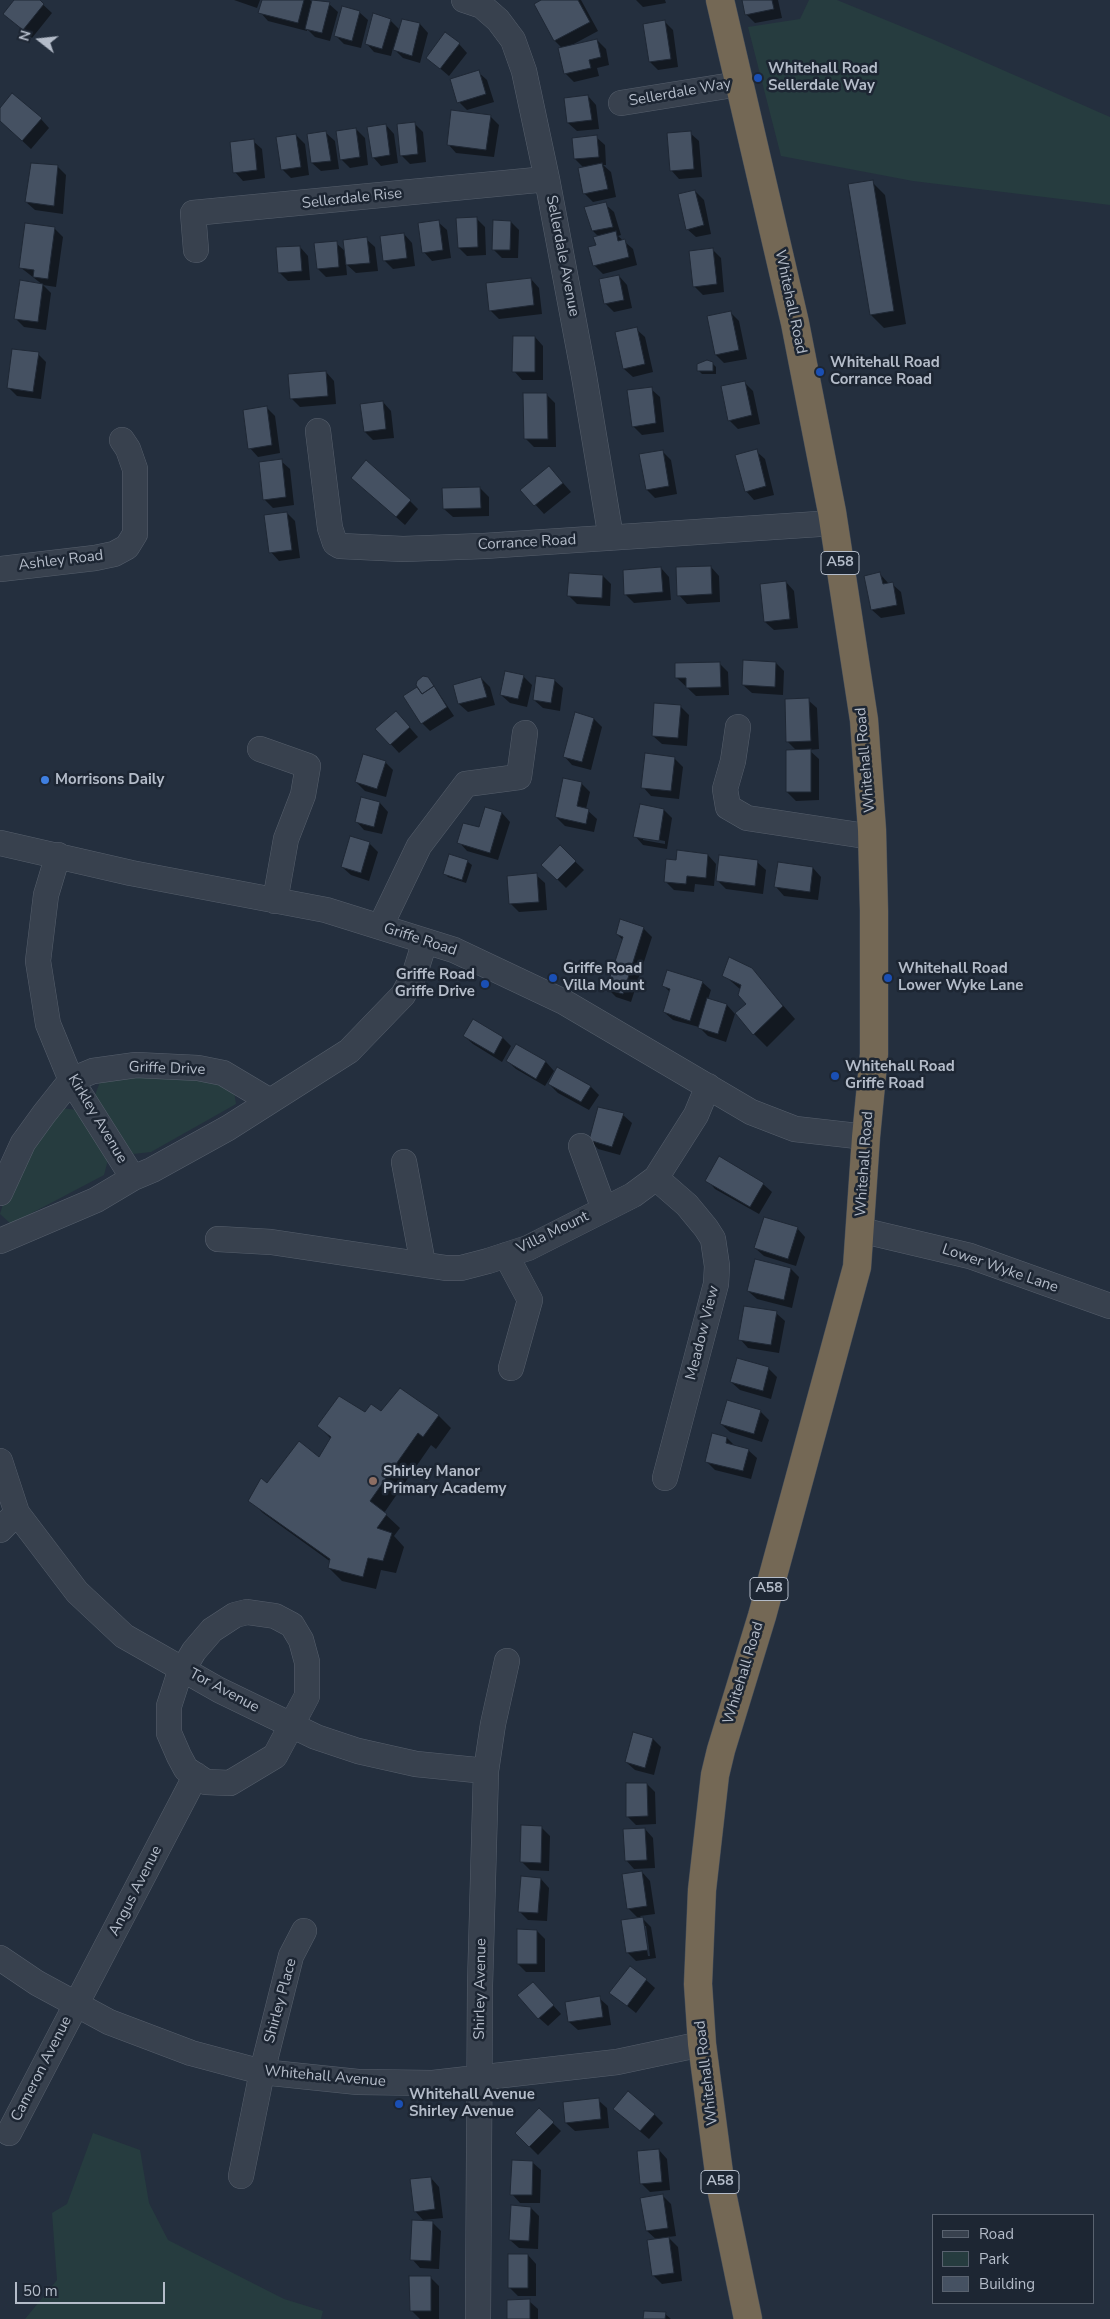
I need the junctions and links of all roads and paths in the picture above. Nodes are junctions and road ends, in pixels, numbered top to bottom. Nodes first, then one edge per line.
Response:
1 (464, 0) edge
2 (720, 0) edge
3 (740, 84) junction
4 (621, 103) dead end
5 (547, 179) junction
6 (196, 250) dead end
7 (318, 431) dead end
8 (122, 440) dead end
9 (834, 523) junction
10 (611, 538) junction
11 (0, 569) edge
12 (738, 727) dead end
13 (525, 732) dead end
14 (260, 749) dead end
15 (872, 837) junction
16 (0, 843) edge
17 (58, 855) junction
18 (275, 901) junction
19 (380, 927) junction
20 (425, 941) junction
21 (71, 1080) junction
22 (708, 1086) junction
23 (270, 1101) junction
24 (866, 1137) junction
25 (581, 1146) dead end
26 (404, 1162) dead end
27 (132, 1178) junction
28 (656, 1178) junction
29 (0, 1193) edge
30 (604, 1209) junction
31 (860, 1230) junction
32 (218, 1239) dead end
33 (0, 1241) edge
34 (506, 1255) junction
35 (423, 1264) junction
36 (1110, 1306) edge
37 (511, 1368) dead end
38 (0, 1460) edge
39 (665, 1478) dead end
40 (9, 1522) edge
41 (507, 1661) dead end
42 (183, 1669) junction
43 (292, 1725) junction
44 (486, 1771) junction
45 (196, 1776) junction
46 (304, 1931) dead end
47 (0, 1958) edge
48 (75, 2005) junction
49 (702, 2044) junction
50 (262, 2072) junction
51 (479, 2078) junction
52 (9, 2133) dead end
53 (241, 2176) dead end
54 (478, 2319) edge
55 (748, 2319) edge

1 - 5 street, Sellerdale Avenue
2 - 3 highway, Whitehall Road / A58
3 - 4 street, Sellerdale Way
3 - 9 highway, Whitehall Road / A58
5 - 6 street, Sellerdale Rise
5 - 10 street, Sellerdale Avenue
7 - 10 street, Corrance Road
8 - 11 street, Ashley Road
9 - 10 street, Corrance Road
9 - 15 highway, Whitehall Road / A58
12 - 15 street
13 - 19 street
14 - 18 street
15 - 24 highway, Whitehall Road / A58
16 - 17 street, Griffe Road
17 - 18 street, Griffe Road
17 - 21 street, Kirkley Avenue
18 - 19 street, Griffe Road
19 - 20 street, Griffe Road
20 - 22 street, Griffe Road
20 - 23 street
21 - 23 street, Griffe Drive
21 - 27 street, Kirkley Avenue
21 - 29 street
22 - 24 street, Griffe Road
22 - 28 street, Villa Mount
23 - 27 street
24 - 31 highway, Whitehall Road / A58
25 - 30 street
26 - 35 street
27 - 33 street
28 - 30 street, Villa Mount
28 - 39 street, Meadow View
30 - 34 street, Villa Mount
31 - 36 street, Lower Wyke Lane
31 - 49 highway, Whitehall Road / A58
32 - 35 street, Villa Mount
34 - 35 street, Villa Mount
34 - 37 street
38 - 40 street
40 - 42 street, Tor Avenue
41 - 44 street, Shirley Avenue
42 - 43 street, Tor Avenue
42 - 43 street
42 - 45 street
43 - 44 street, Tor Avenue
43 - 45 street
44 - 51 street, Shirley Avenue
45 - 48 street, Angus Avenue
46 - 50 street, Shirley Place
47 - 48 street, Whitehall Avenue
48 - 50 street, Whitehall Avenue
48 - 52 street, Cameron Avenue
49 - 51 street, Whitehall Avenue
49 - 55 highway, Whitehall Road / A58
50 - 51 street, Whitehall Avenue
50 - 53 street, Shirley Place
51 - 54 street, Shirley Avenue

